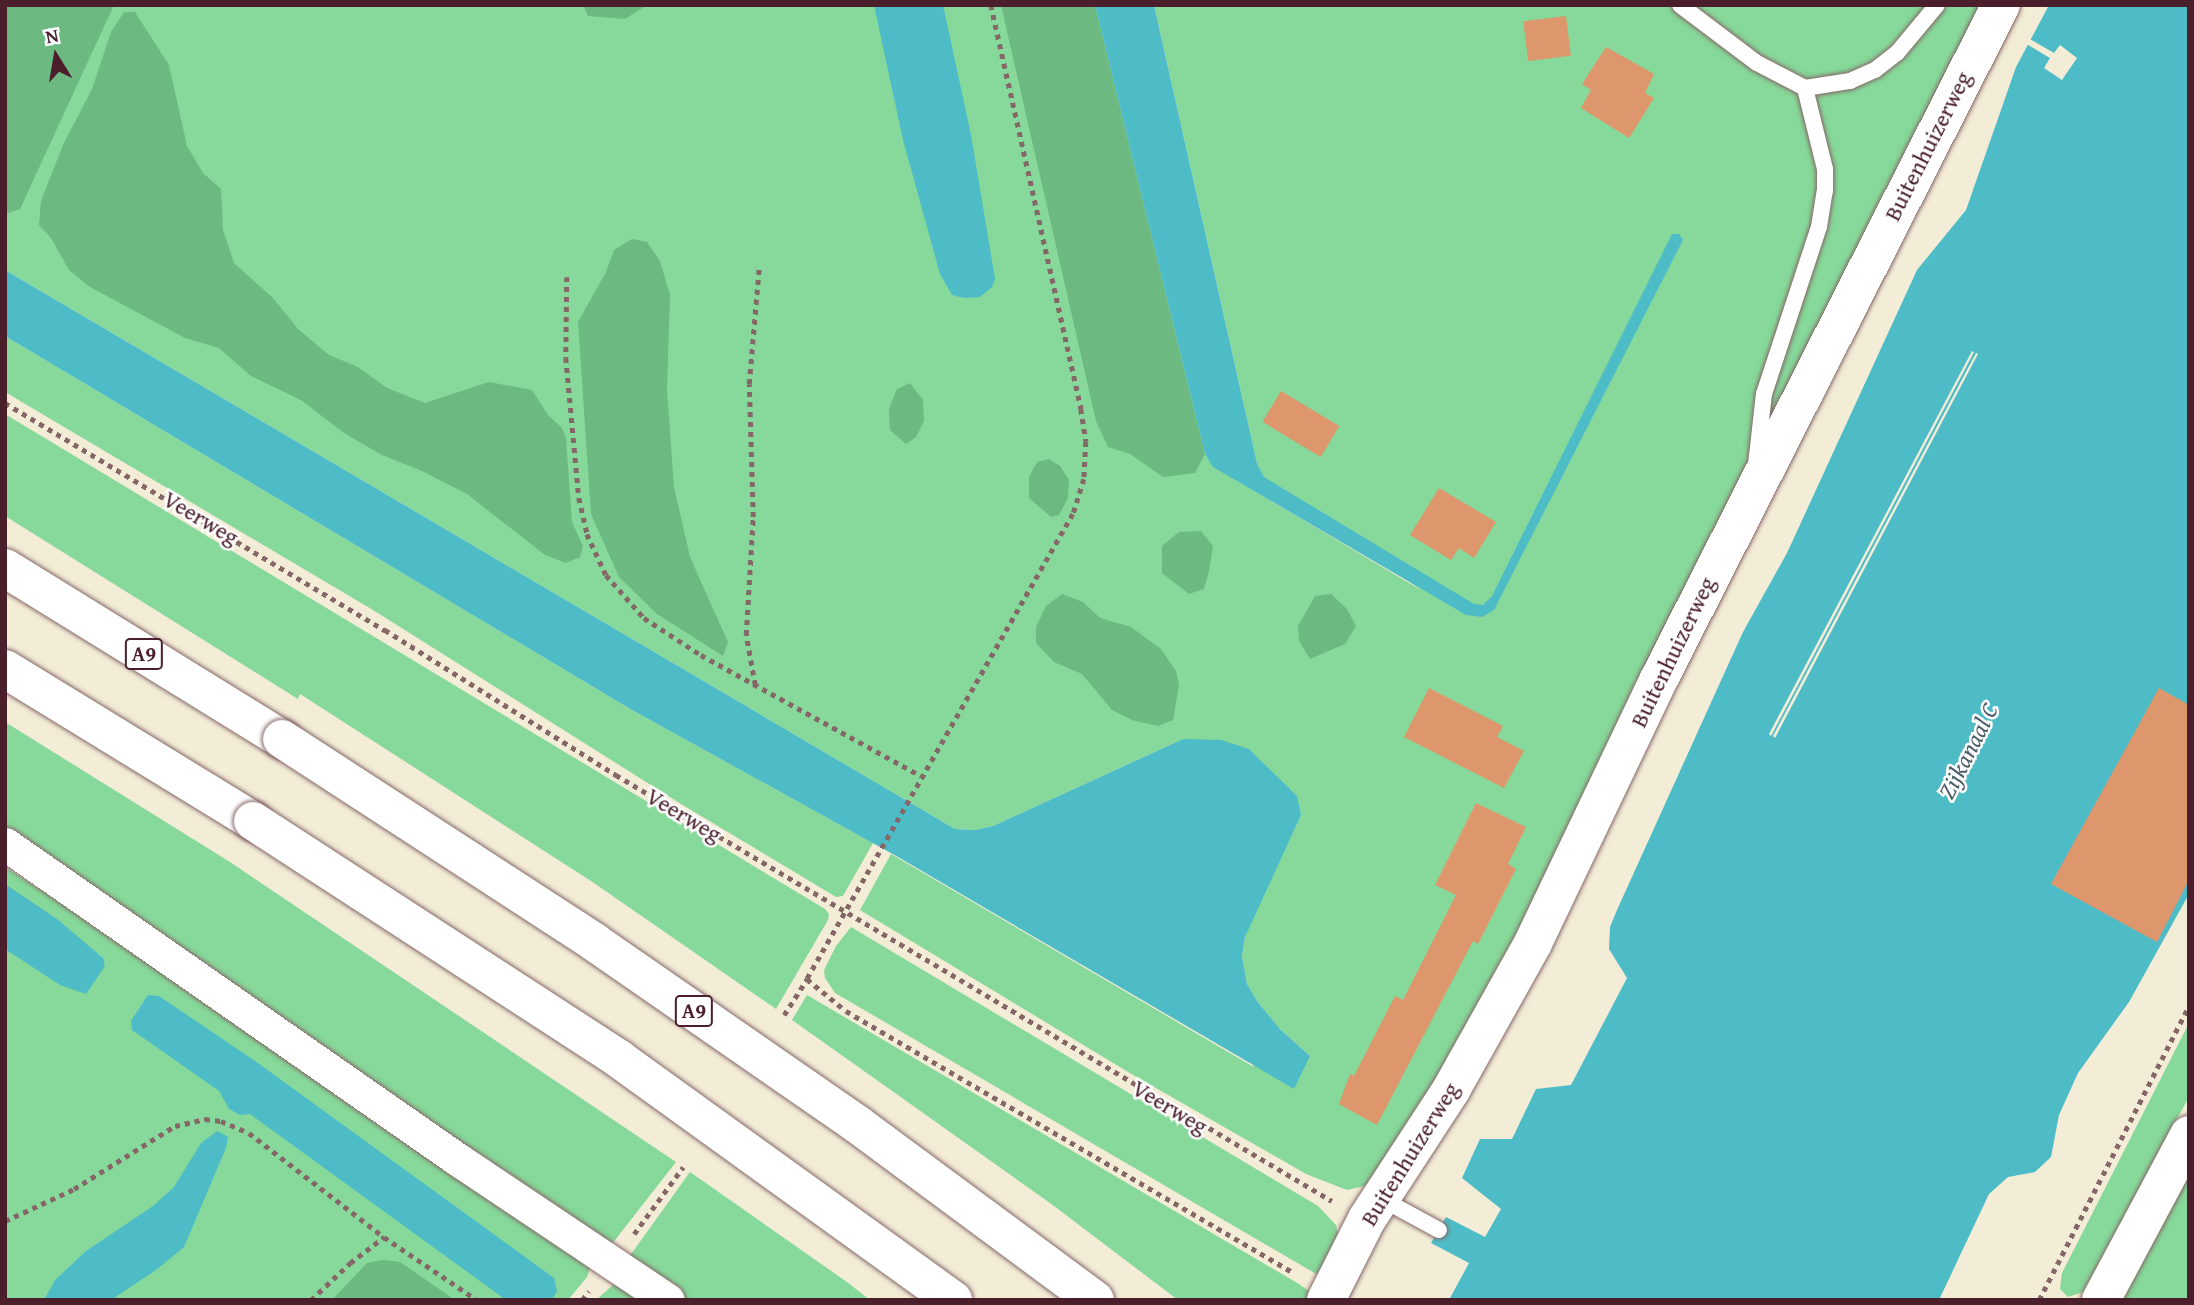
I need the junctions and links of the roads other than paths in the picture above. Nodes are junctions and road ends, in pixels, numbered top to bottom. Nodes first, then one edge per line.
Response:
1 (1680, 5) edge
2 (1937, 5) edge
3 (2001, 5) edge
4 (1805, 88) junction
5 (1754, 489) junction
6 (5, 568) edge
7 (5, 669) edge
8 (5, 844) edge
9 (2189, 1135) edge
10 (1373, 1208) junction
11 (1439, 1230) dead end
12 (1328, 1295) edge
13 (667, 1300) edge
14 (953, 1300) edge
15 (1095, 1300) edge
16 (2101, 1300) edge

1 - 4 lane
2 - 4 lane
3 - 5 main road, Buitenhuizerweg
4 - 5 lane
5 - 10 main road, Buitenhuizerweg
6 - 15 main road, A9, bridge
7 - 14 main road, bridge
8 - 13 street
9 - 16 main road
10 - 11 lane
10 - 12 main road, Buitenhuizerweg

